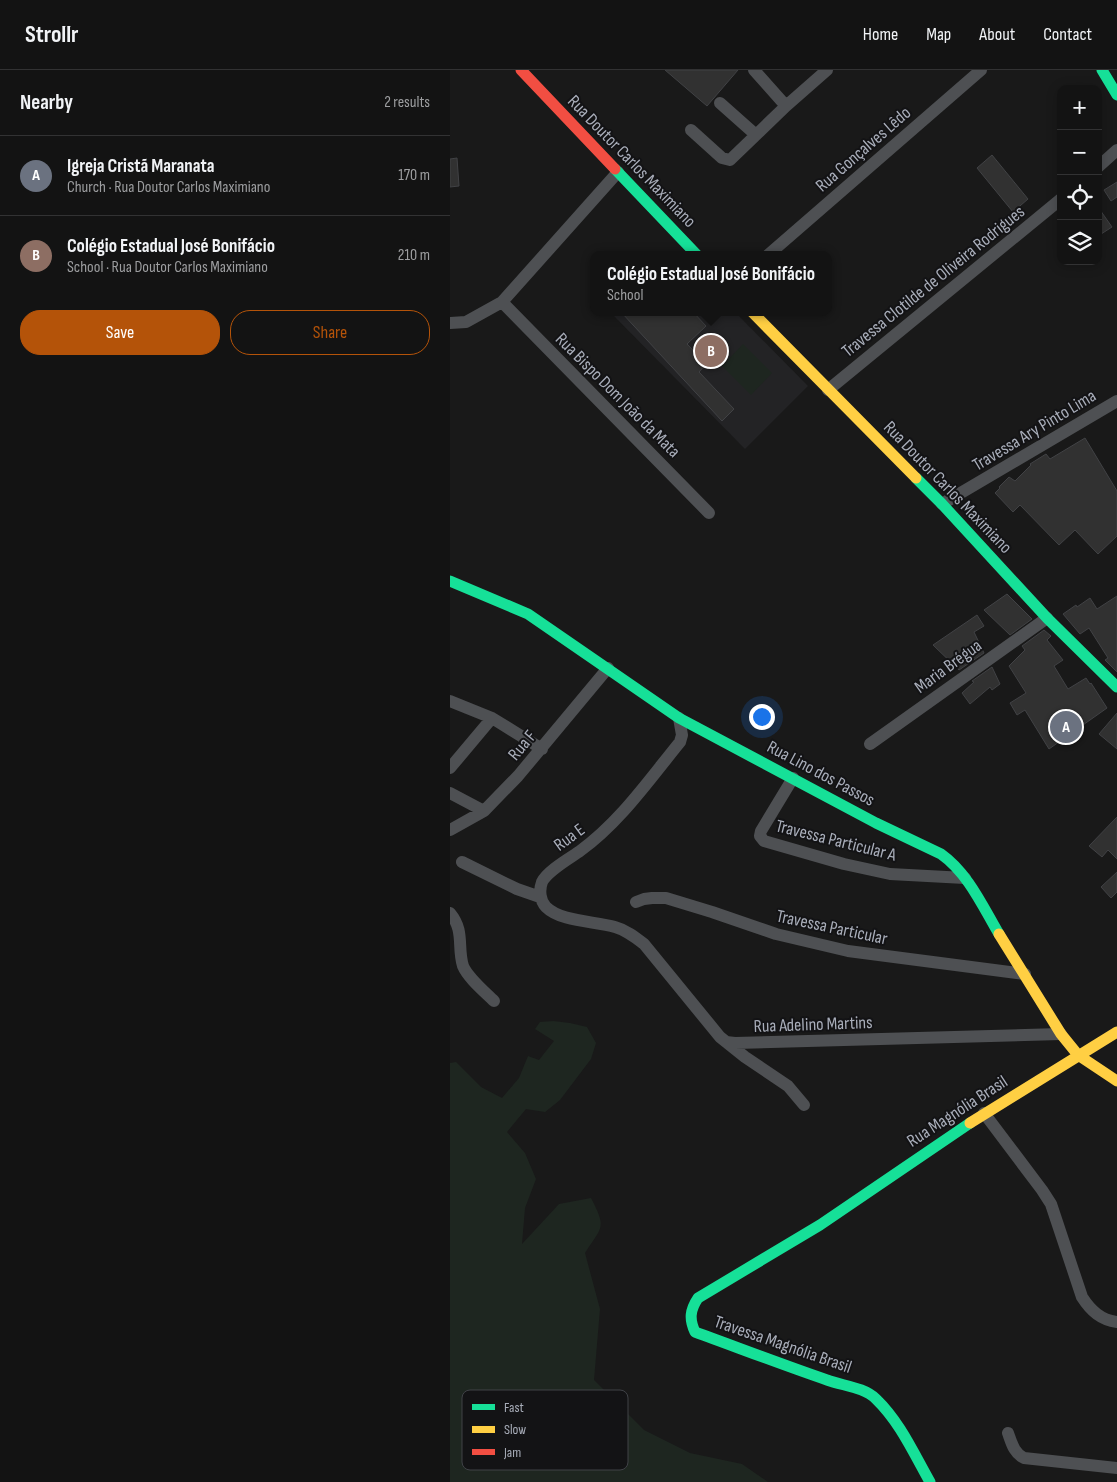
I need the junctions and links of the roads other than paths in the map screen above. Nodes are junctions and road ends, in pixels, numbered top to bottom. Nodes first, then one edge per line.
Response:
1 (521, 70) edge
2 (754, 70) edge
3 (981, 70) edge
4 (1102, 70) edge
5 (819, 73) edge
6 (1117, 95) edge
7 (720, 103) dead end
8 (786, 106) junction
9 (691, 130) dead end
10 (756, 135) junction
11 (1117, 150) edge
12 (1102, 163) edge
13 (618, 172) junction
14 (1057, 202) edge
15 (693, 251) edge
16 (773, 251) edge
17 (502, 302) junction
18 (756, 316) edge
19 (450, 323) edge
20 (828, 390) junction
21 (1117, 401) edge
22 (942, 504) junction
23 (709, 513) dead end
24 (450, 580) edge
25 (1047, 618) junction
26 (608, 668) junction
27 (1117, 687) edge
28 (450, 701) edge
29 (492, 718) junction
30 (679, 718) junction
31 (707, 732) junction
32 (680, 742) junction
33 (870, 744) dead end
34 (542, 749) junction
35 (450, 768) edge
36 (793, 778) junction
37 (450, 793) edge
38 (484, 811) junction
39 (450, 830) edge
40 (462, 862) dead end
41 (965, 878) junction
42 (540, 897) junction
43 (636, 902) dead end
44 (450, 913) edge
45 (1025, 974) junction
46 (494, 1001) dead end
47 (1117, 1032) edge
48 (1061, 1034) junction
49 (726, 1042) junction
50 (1078, 1056) junction
51 (1117, 1081) edge
52 (804, 1105) dead end
53 (984, 1113) junction
54 (820, 1225) joint
55 (1117, 1322) edge
56 (1008, 1433) dead end
57 (1117, 1468) edge
58 (930, 1482) edge

1 - 13 main road, Rua Doutor Carlos Maximiano
2 - 8 street
3 - 16 street, Rua Gonçalves Lêdo
4 - 6 main road
5 - 8 street
7 - 10 street
8 - 10 street
9 - 10 street
11 - 12 street
13 - 15 main road, Rua Doutor Carlos Maximiano
13 - 17 street
14 - 20 street, Travessa Clotilde de Oliveira Rodrigues
17 - 19 street
17 - 23 street, Rua Bispo Dom João da Mata
18 - 20 main road, Rua Doutor Carlos Maximiano
20 - 22 main road, Rua Doutor Carlos Maximiano
21 - 22 street, Travessa Ary Pinto Lima
22 - 25 main road, Rua Doutor Carlos Maximiano
24 - 26 main road, Rua Lino dos Passos
25 - 27 main road, Rua Doutor Carlos Maximiano
25 - 33 street, Maria Brégua
26 - 30 main road, Rua Lino dos Passos
26 - 34 street, Rua F
28 - 29 street
29 - 34 street
29 - 35 street
30 - 31 main road, Rua Lino dos Passos
30 - 32 street
31 - 32 street, Rua E
31 - 36 main road, Rua Lino dos Passos
32 - 42 street, Rua E
34 - 38 street, Rua F
36 - 41 main road, Rua Lino dos Passos
36 - 41 street, Travessa Particular A
37 - 38 street
38 - 39 street, Rua F
40 - 42 street
41 - 45 main road, Rua Lino dos Passos
42 - 49 street
43 - 45 street, Travessa Particular
44 - 46 street
45 - 48 main road, Rua Lino dos Passos
47 - 50 main road, Rua Magnólia Brasil
48 - 49 street, Rua Adelino Martins
48 - 50 main road, Rua Lino dos Passos
49 - 52 street
50 - 51 main road, Rua Lino dos Passos
50 - 53 main road, Rua Magnólia Brasil
53 - 54 main road, Rua Magnólia Brasil
53 - 55 street
54 - 58 main road, Travessa Magnólia Brasil
56 - 57 street

